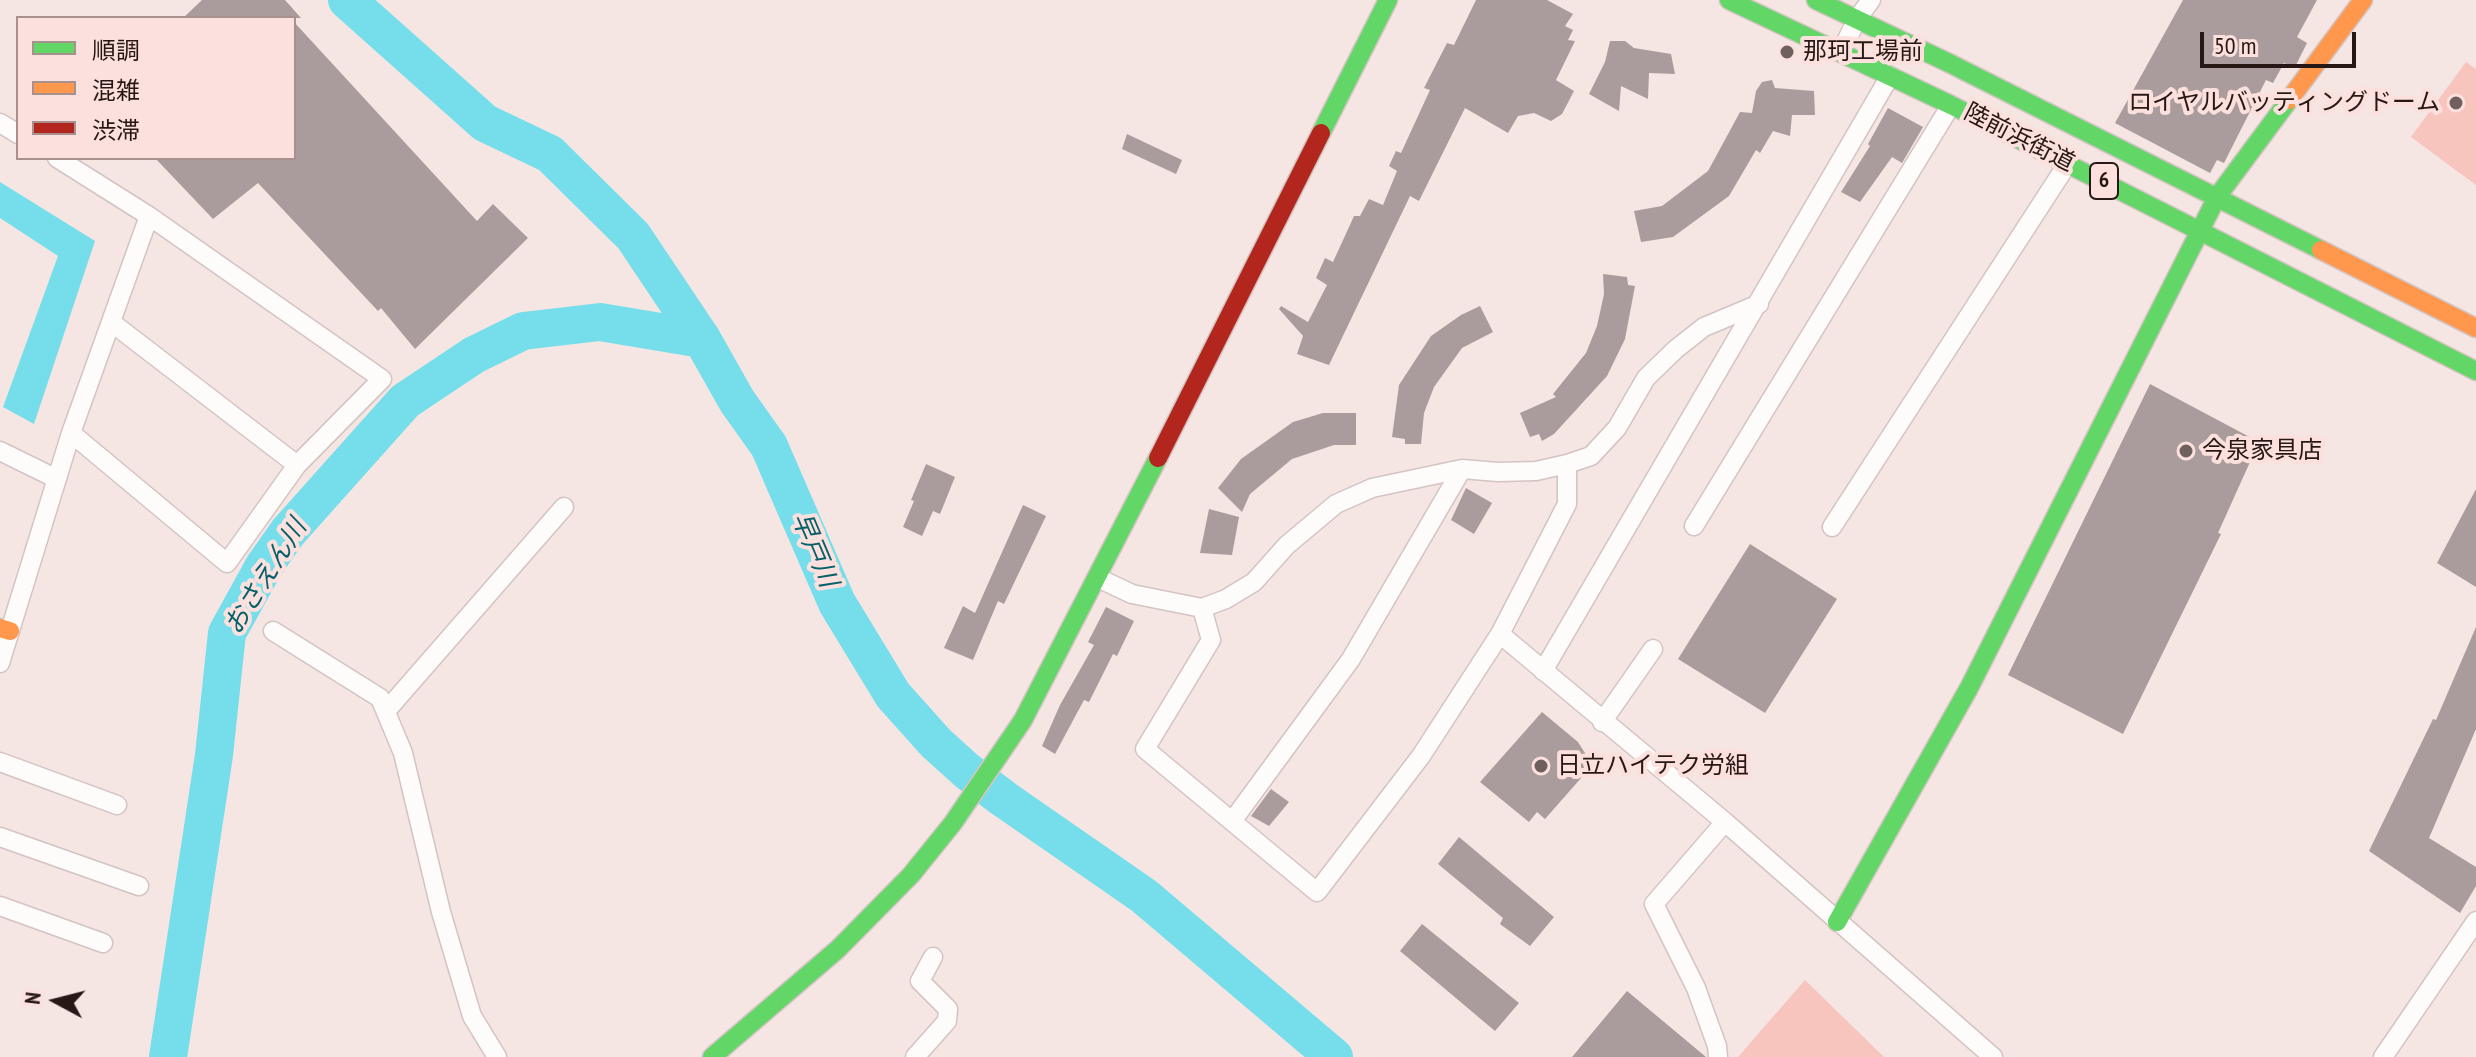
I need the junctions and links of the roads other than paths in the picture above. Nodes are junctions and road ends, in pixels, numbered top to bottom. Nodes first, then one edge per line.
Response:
1 (1388, 0) edge
2 (1729, 0) edge
3 (1816, 0) edge
4 (1871, 0) edge
5 (2363, 0) edge
6 (1857, 19) junction
7 (1841, 52) junction
8 (1890, 76) junction
9 (1951, 105) junction
10 (60, 160) edge
11 (2068, 163) junction
12 (2217, 197) junction
13 (149, 216) junction
14 (2201, 230) junction
15 (1759, 304) junction
16 (111, 322) junction
17 (2476, 328) edge
18 (2476, 371) edge
19 (71, 433) junction
20 (0, 451) edge
21 (1567, 464) junction
22 (297, 465) junction
23 (1462, 469) junction
24 (57, 479) junction
25 (564, 507) dead end
26 (1694, 526) dead end
27 (1832, 527) dead end
28 (1098, 578) junction
29 (1202, 608) junction
30 (5, 630) edge
31 (273, 631) dead end
32 (1500, 634) junction
33 (1653, 649) dead end
34 (0, 663) edge
35 (1543, 671) junction
36 (386, 711) junction
37 (1602, 722) junction
38 (0, 762) edge
39 (117, 805) dead end
40 (1233, 820) junction
41 (1725, 822) junction
42 (0, 837) edge
43 (139, 886) dead end
44 (0, 906) edge
45 (1837, 922) junction
46 (2475, 923) edge
47 (103, 943) dead end
48 (933, 957) dead end
49 (497, 1057) edge
50 (712, 1057) edge
51 (915, 1057) edge
52 (1718, 1057) edge
53 (1993, 1057) edge
54 (2383, 1057) edge

1 - 28 main road
2 - 7 main road, 陸前浜街道 / 6
3 - 6 main road, 陸前浜街道 / 6
4 - 6 street
5 - 12 main road
6 - 7 street
6 - 12 main road, 陸前浜街道 / 6
7 - 8 main road, 陸前浜街道 / 6
8 - 9 main road, 陸前浜街道 / 6
8 - 15 street
9 - 11 main road, 陸前浜街道 / 6
9 - 26 street
10 - 13 street
11 - 14 main road, 陸前浜街道 / 6
11 - 27 street
12 - 14 main road
12 - 17 main road, 陸前浜街道 / 6
13 - 16 street
13 - 22 street
14 - 18 main road, 陸前浜街道 / 6
14 - 45 main road
15 - 21 street
15 - 35 street
16 - 19 street
16 - 22 street
19 - 22 street
19 - 24 street
20 - 24 street
21 - 23 street
21 - 32 street
23 - 29 street
23 - 40 street
24 - 30 street
25 - 36 street
28 - 29 street
28 - 50 main road
29 - 40 street
30 - 34 street
31 - 36 street
32 - 35 street
32 - 40 street
33 - 37 street
35 - 37 street
36 - 49 street
37 - 41 street
38 - 39 street
41 - 45 street
41 - 52 street
42 - 43 street
44 - 47 street
45 - 53 street
46 - 54 street
48 - 51 street

